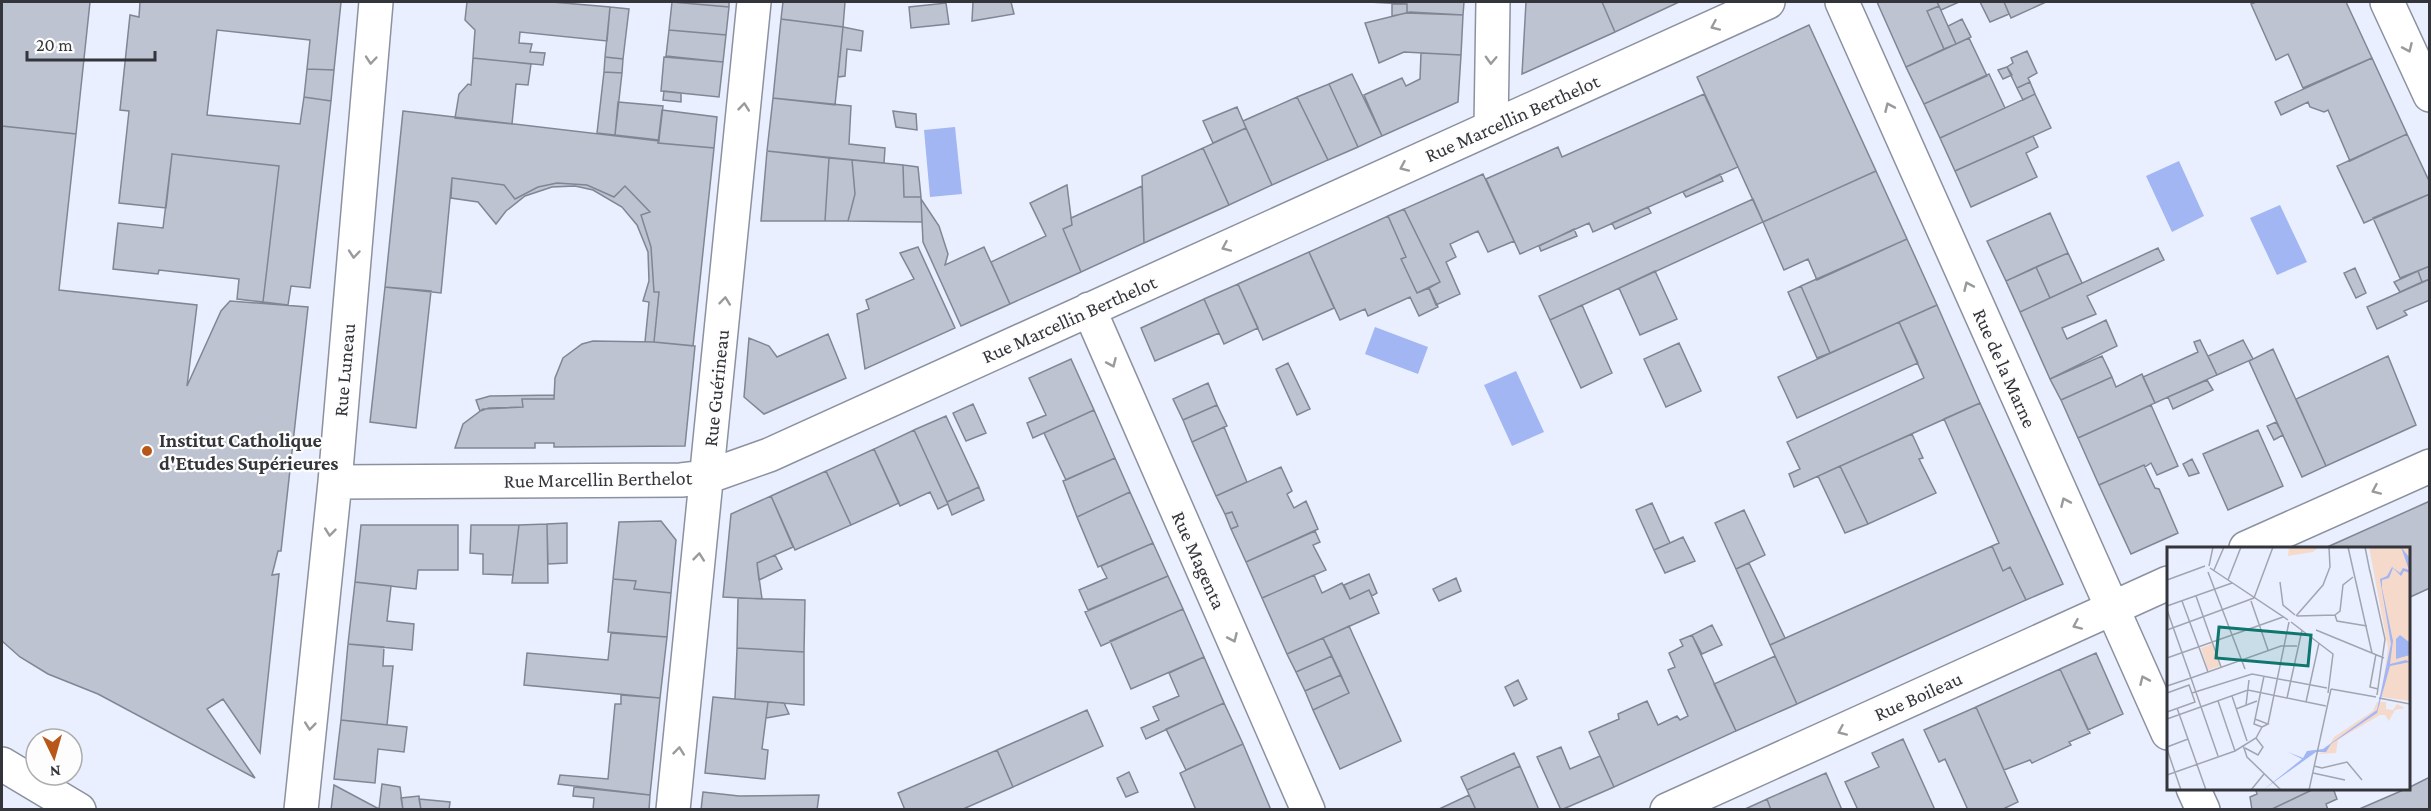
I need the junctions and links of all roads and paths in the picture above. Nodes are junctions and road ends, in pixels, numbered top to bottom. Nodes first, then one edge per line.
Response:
1 (376, 2) edge
2 (754, 2) edge
3 (1493, 2) edge
4 (1768, 2) edge
5 (1842, 2) edge
6 (2387, 2) edge
7 (2430, 95) edge
8 (1491, 128) junction
9 (1089, 309) junction
10 (2430, 466) edge
11 (707, 477) junction
12 (335, 482) junction
13 (2250, 547) edge
14 (2167, 584) edge
15 (2112, 609) junction
16 (2167, 729) edge
17 (2, 764) edge
18 (2193, 790) edge
19 (79, 810) edge
20 (301, 810) edge
21 (673, 810) edge
22 (1308, 810) edge
23 (1667, 810) edge
24 (2203, 810) edge

1 -> 12 street, Rue Luneau
11 -> 2 street, Rue Guérineau
3 -> 8 street
4 -> 8 street, Rue Marcellin Berthelot
15 -> 5 street, Rue de la Marne
6 -> 7 street
8 -> 9 street, Rue Marcellin Berthelot
9 - 11 street, Rue Marcellin Berthelot
9 -> 22 street, Rue Magenta
10 -> 13 street
11 - 12 street, Rue Marcellin Berthelot
21 -> 11 street, Rue Guérineau
12 -> 20 street, Rue Luneau
14 - 15 street, Rue Boileau
16 -> 15 street, Rue de la Marne
15 -> 23 street, Rue Boileau
17 - 19 street
18 - 24 street

